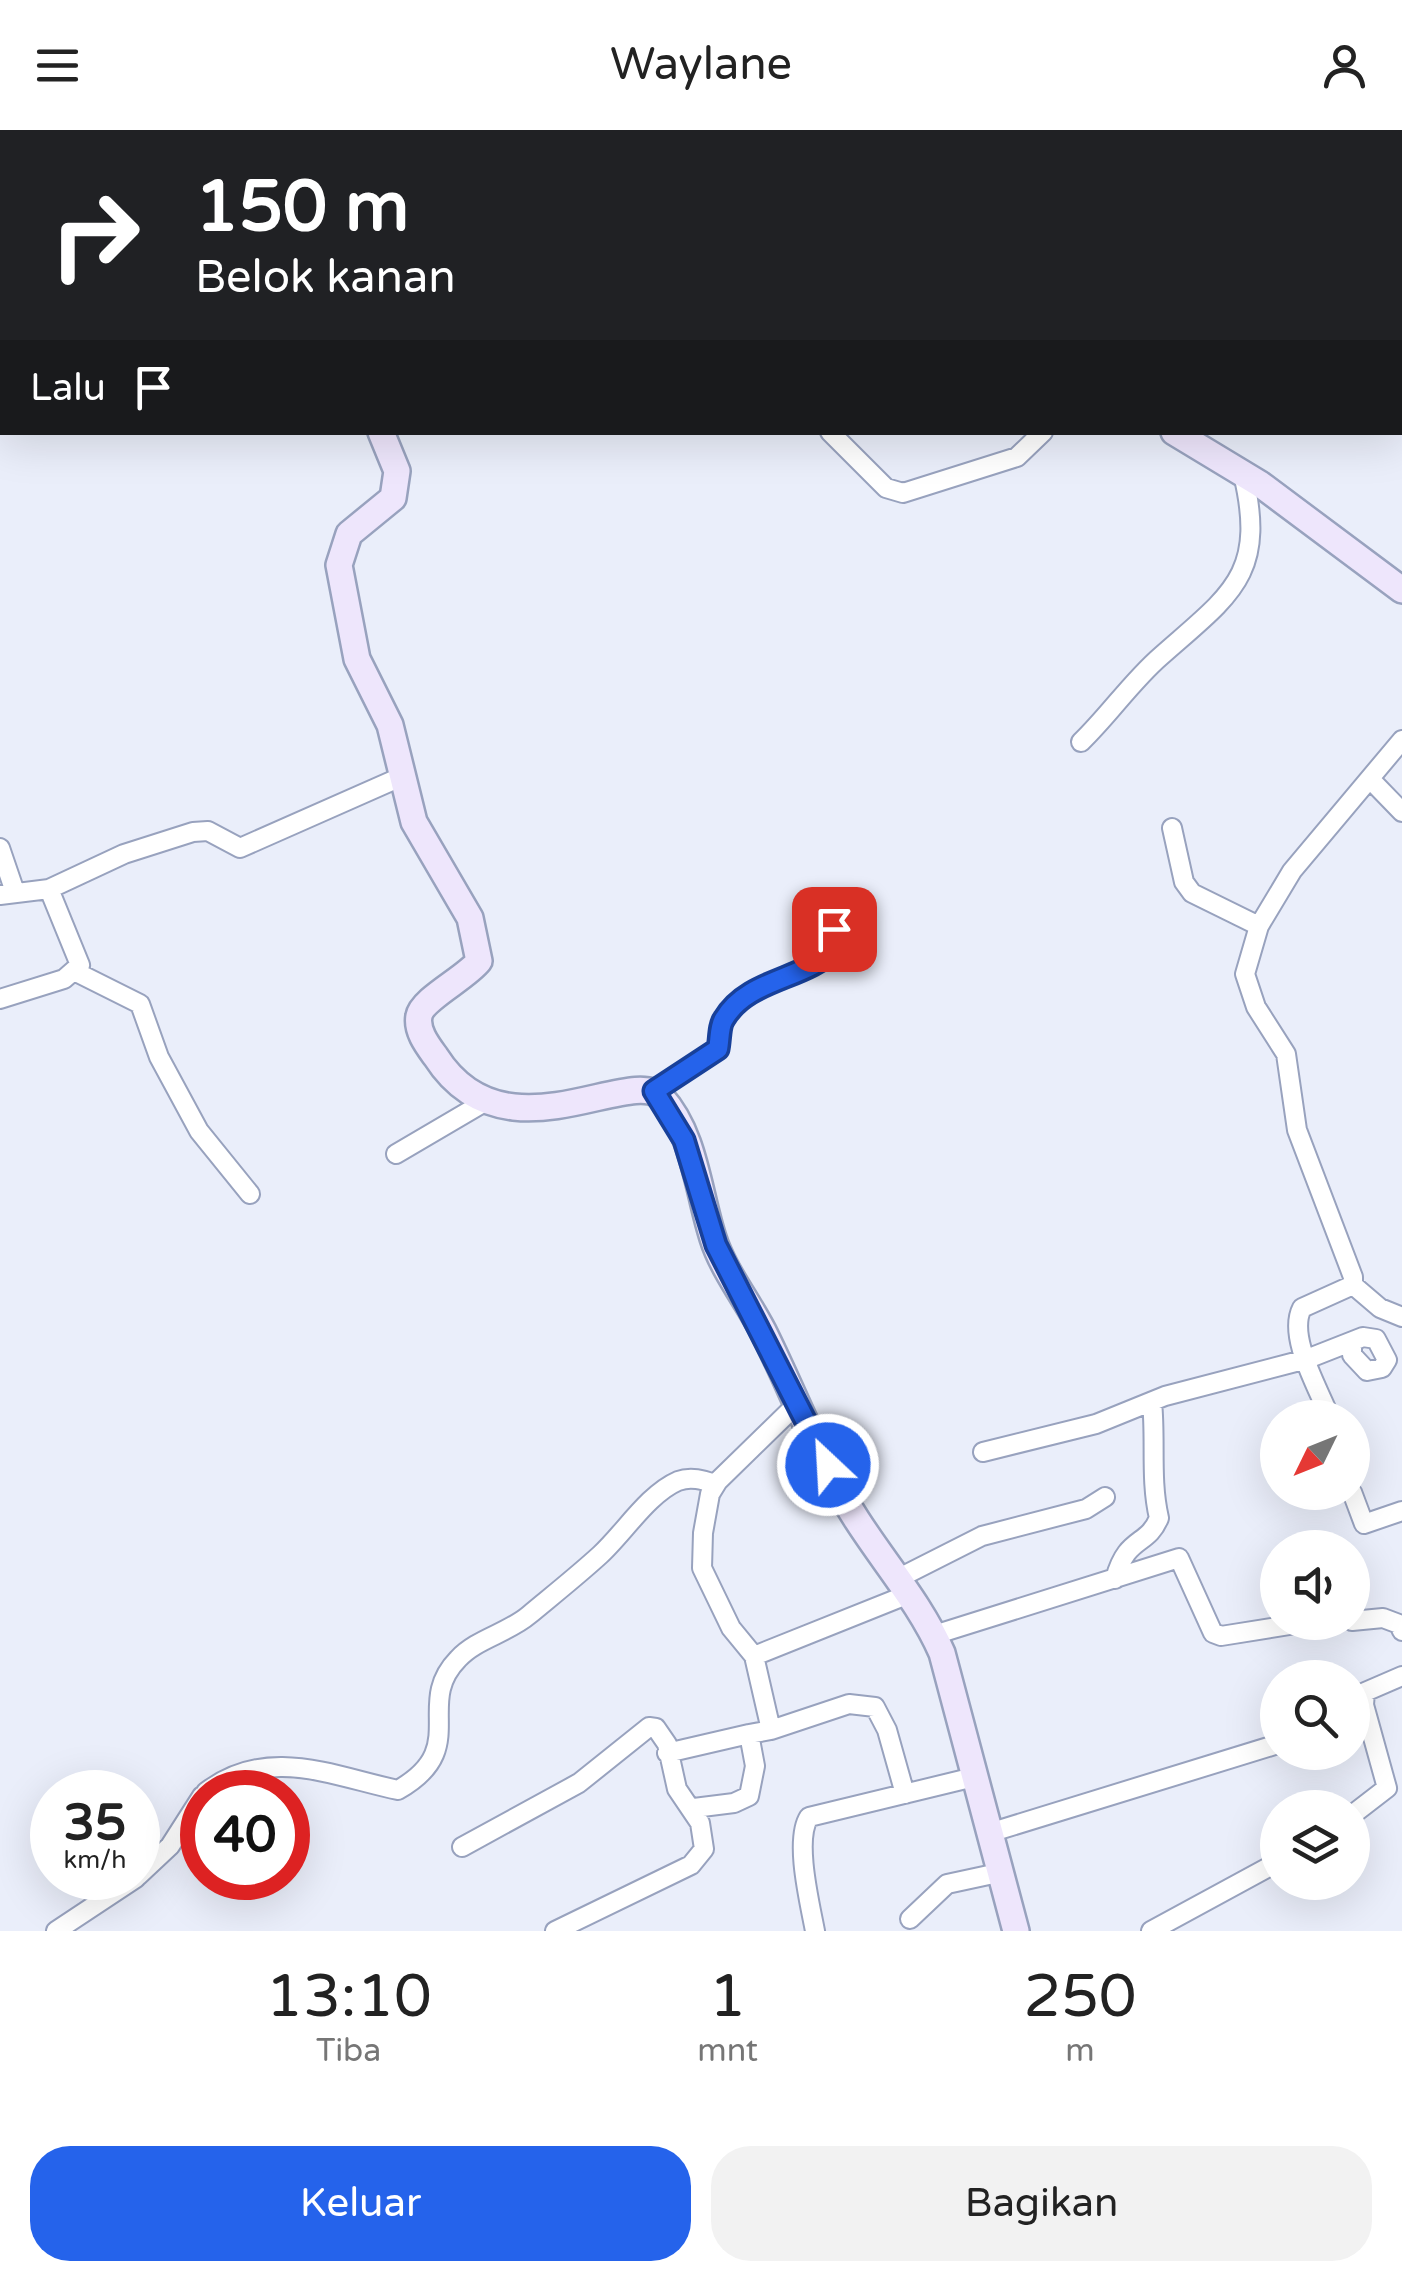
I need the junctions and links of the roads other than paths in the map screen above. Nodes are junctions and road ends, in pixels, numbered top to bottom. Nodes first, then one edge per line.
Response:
1 (382, 435) edge
2 (833, 435) edge
3 (1040, 435) edge
4 (1179, 435) edge
5 (1243, 474) junction
6 (1402, 590) edge
7 (1082, 742) dead end
8 (1399, 750) edge
9 (402, 776) junction
10 (1370, 779) junction
11 (1402, 812) edge
12 (1172, 828) dead end
13 (0, 848) edge
14 (49, 889) junction
15 (8, 893) edge
16 (1259, 926) junction
17 (834, 929) dead end
18 (76, 972) junction
19 (0, 999) edge
20 (654, 1091) junction
21 (488, 1100) junction
22 (396, 1154) dead end
23 (250, 1194) dead end
24 (1354, 1285) junction
25 (1402, 1317) edge
26 (1352, 1342) dead end
27 (1307, 1359) junction
28 (1323, 1400) edge
29 (1152, 1402) junction
30 (798, 1403) junction
31 (984, 1452) dead end
32 (716, 1484) junction
33 (1104, 1498) dead end
34 (1359, 1510) edge
35 (1402, 1511) edge
36 (1115, 1580) junction
37 (903, 1586) junction
38 (1370, 1619) edge
39 (1260, 1630) edge
40 (1402, 1632) edge
41 (934, 1635) junction
42 (754, 1656) junction
43 (1402, 1676) edge
44 (771, 1730) junction
45 (750, 1734) junction
46 (1260, 1750) edge
47 (667, 1754) junction
48 (250, 1770) edge
49 (974, 1777) junction
50 (905, 1794) junction
51 (1370, 1801) edge
52 (694, 1808) junction
53 (180, 1831) edge
54 (989, 1833) junction
55 (462, 1847) dead end
56 (160, 1855) edge
57 (998, 1872) junction
58 (1260, 1872) edge
59 (102, 1900) edge
60 (910, 1919) dead end
61 (56, 1931) edge
62 (555, 1931) edge
63 (815, 1931) edge
64 (1016, 1931) edge
65 (1151, 1931) edge

1 - 9 street
2 - 3 street
4 - 5 street
5 - 6 street
5 - 7 street
8 - 10 street
9 - 14 street
9 - 21 street
10 - 11 street
10 - 16 street
12 - 16 street
13 - 15 street
14 - 15 street
14 - 18 street
16 - 24 street
17 - 20 street
18 - 19 street
18 - 23 street
20 - 21 street
20 - 30 street
21 - 22 street
24 - 25 street
24 - 27 street
26 - 27 street
27 - 28 street
27 - 29 street
29 - 31 street
29 - 36 street
30 - 32 street
30 - 37 street
32 - 42 street
32 - 48 street
33 - 37 street
34 - 35 street
36 - 39 street
36 - 41 street
37 - 41 street
37 - 42 street
38 - 40 street
41 - 49 street
42 - 44 street
43 - 51 street
44 - 45 street
44 - 50 street
45 - 47 street
45 - 52 street
46 - 54 street
47 - 52 street
47 - 55 street
49 - 50 street
49 - 54 street
50 - 63 street
52 - 62 street
53 - 56 street
54 - 57 street
57 - 60 street
57 - 64 street
58 - 65 street
59 - 61 street

